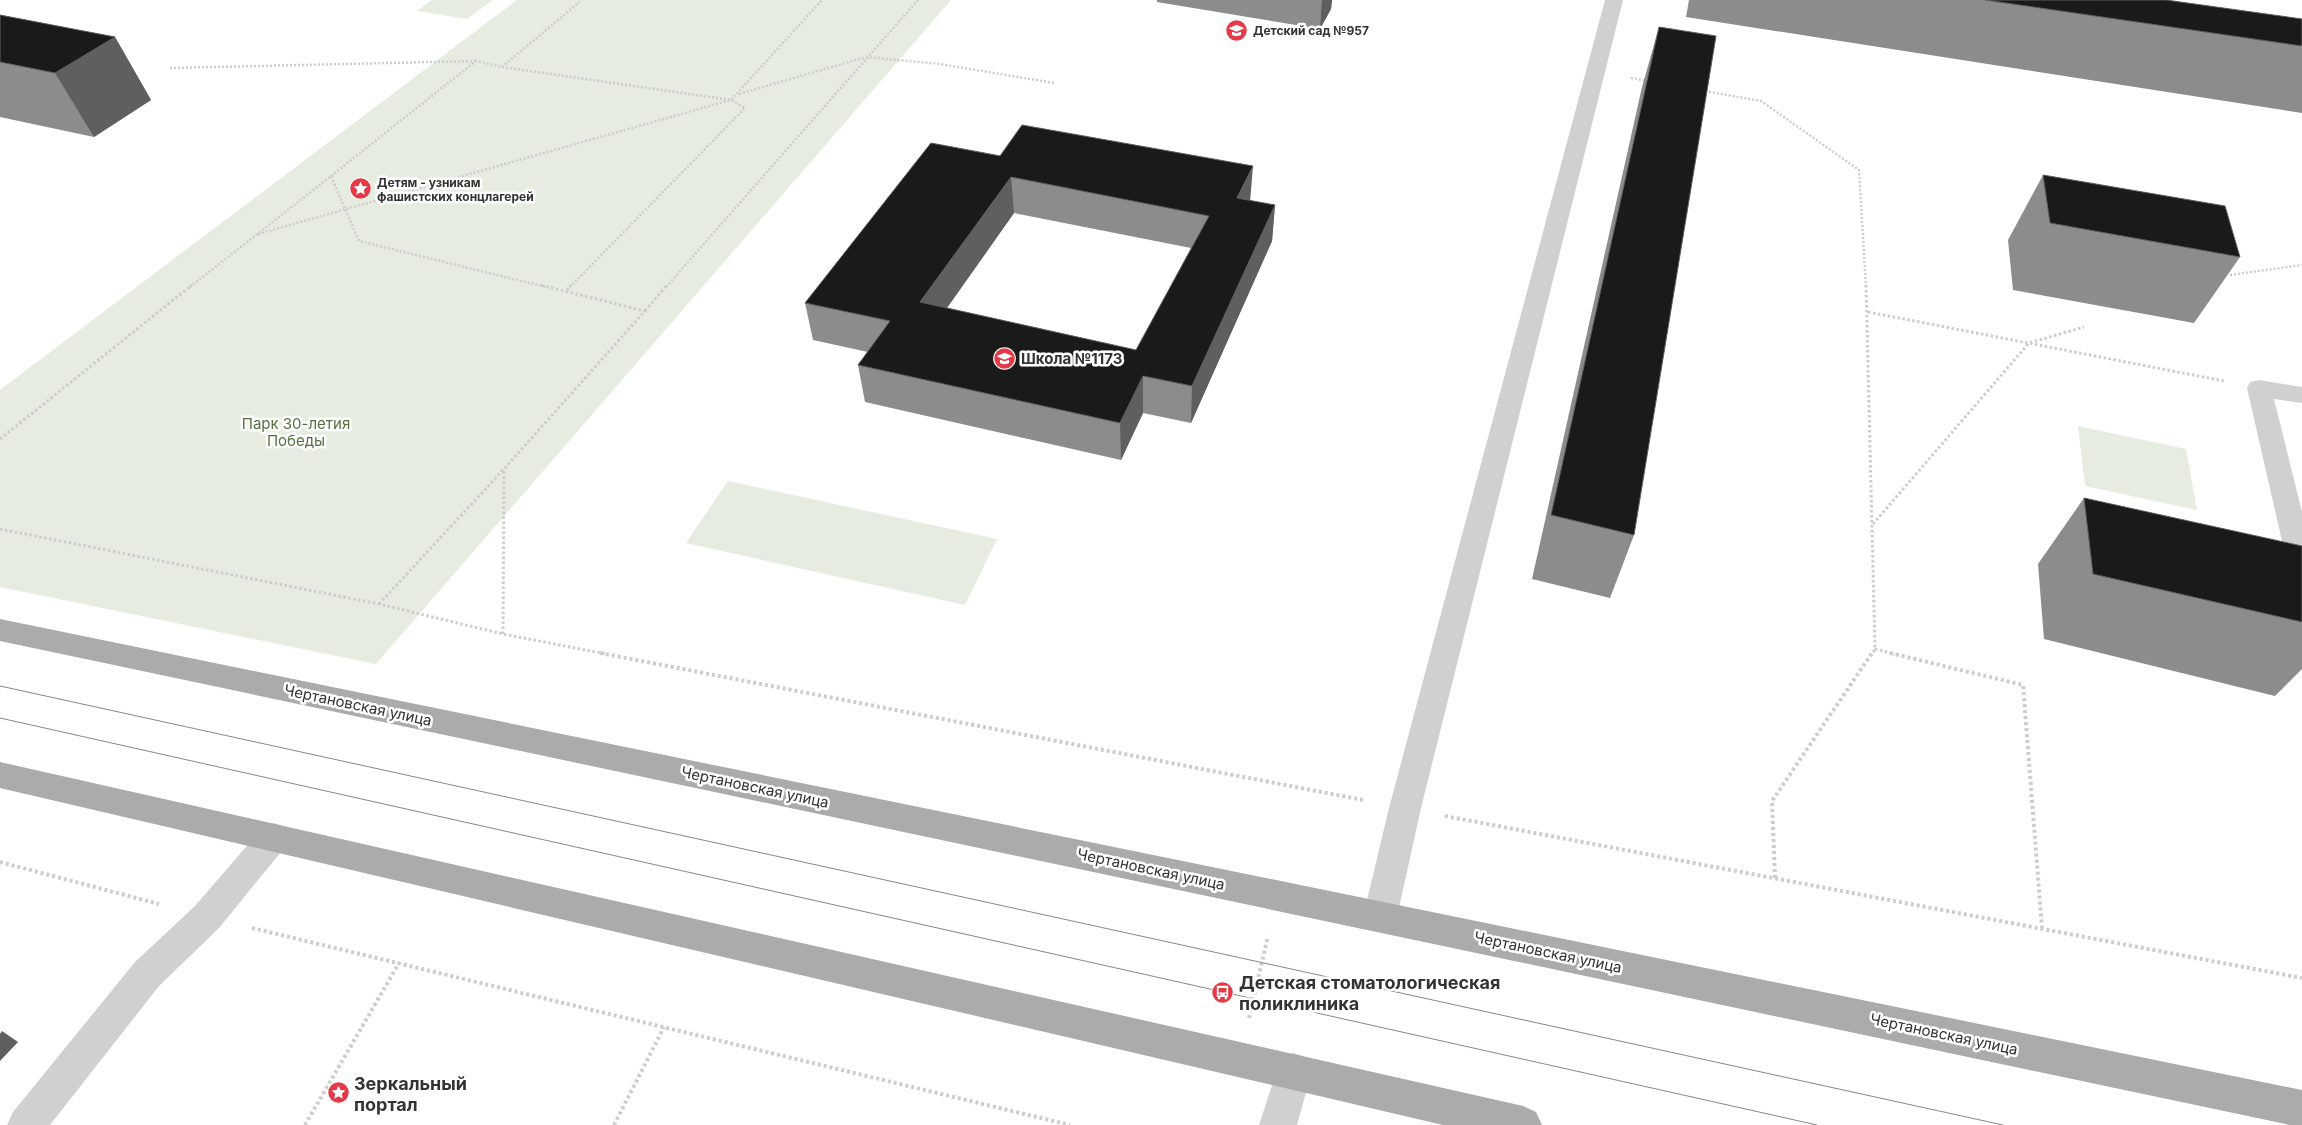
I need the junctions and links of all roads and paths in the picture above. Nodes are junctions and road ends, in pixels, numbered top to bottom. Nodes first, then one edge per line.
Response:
1 (582, 0) edge
2 (822, 0) edge
3 (918, 0) edge
4 (1614, 0) edge
5 (866, 57) junction
6 (476, 61) junction
7 (502, 67) junction
8 (170, 68) dead end
9 (1596, 72) junction
10 (1654, 82) edge
11 (1054, 83) dead end
12 (1703, 91) edge
13 (738, 94) junction
14 (731, 100) junction
15 (331, 176) junction
16 (344, 209) junction
17 (255, 235) junction
18 (2302, 265) edge
19 (2230, 275) edge
20 (567, 291) junction
21 (645, 311) junction
22 (1868, 312) junction
23 (2084, 327) dead end
24 (2028, 343) junction
25 (2259, 388) junction
26 (2302, 395) edge
27 (0, 440) edge
28 (504, 469) junction
29 (1873, 524) junction
30 (0, 529) edge
31 (2302, 567) edge
32 (379, 604) junction
33 (0, 630) edge
34 (503, 634) junction
35 (1874, 649) junction
36 (0, 775) edge
37 (1404, 808) junction
38 (274, 838) junction
39 (0, 862) edge
40 (1775, 878) junction
41 (207, 917) junction
42 (1380, 917) junction
43 (2042, 928) junction
44 (1260, 932) dead end
45 (398, 963) junction
46 (2302, 978) edge
47 (1248, 1021) dead end
48 (664, 1027) junction
49 (1294, 1071) junction
50 (2302, 1109) edge
51 (26, 1125) edge
52 (305, 1125) edge
53 (614, 1125) edge
54 (1070, 1125) edge
55 (1278, 1125) edge
56 (1524, 1125) edge

1 - 7 path
2 - 13 path
3 - 5 path
4 - 9 lane
5 - 11 path
5 - 13 path
5 - 21 path
6 - 7 path
6 - 8 path
6 - 15 path
7 - 14 path
9 - 10 path
9 - 37 lane
12 - 22 path
13 - 14 path
14 - 16 path
14 - 20 path
15 - 16 path
15 - 17 path
16 - 17 path
16 - 20 path
17 - 27 path
18 - 19 path
20 - 21 path
21 - 28 path
22 - 24 path
22 - 29 path
23 - 24 path
24 - 25 path
24 - 29 path
25 - 26 lane
25 - 31 lane
28 - 32 path
28 - 34 path
29 - 35 path
30 - 32 path
32 - 34 path
33 - 42 main road, Чертановская улица
34 - 37 path
35 - 40 path
35 - 43 path
36 - 38 main road
37 - 40 path
37 - 42 lane
38 - 41 lane
38 - 49 main road
39 - 41 path
40 - 43 path
41 - 45 path
41 - 51 lane
42 - 50 main road, Чертановская улица
43 - 46 path
44 - 47 path
45 - 48 path
45 - 52 path
48 - 53 path
48 - 54 path
49 - 55 lane
49 - 56 main road

